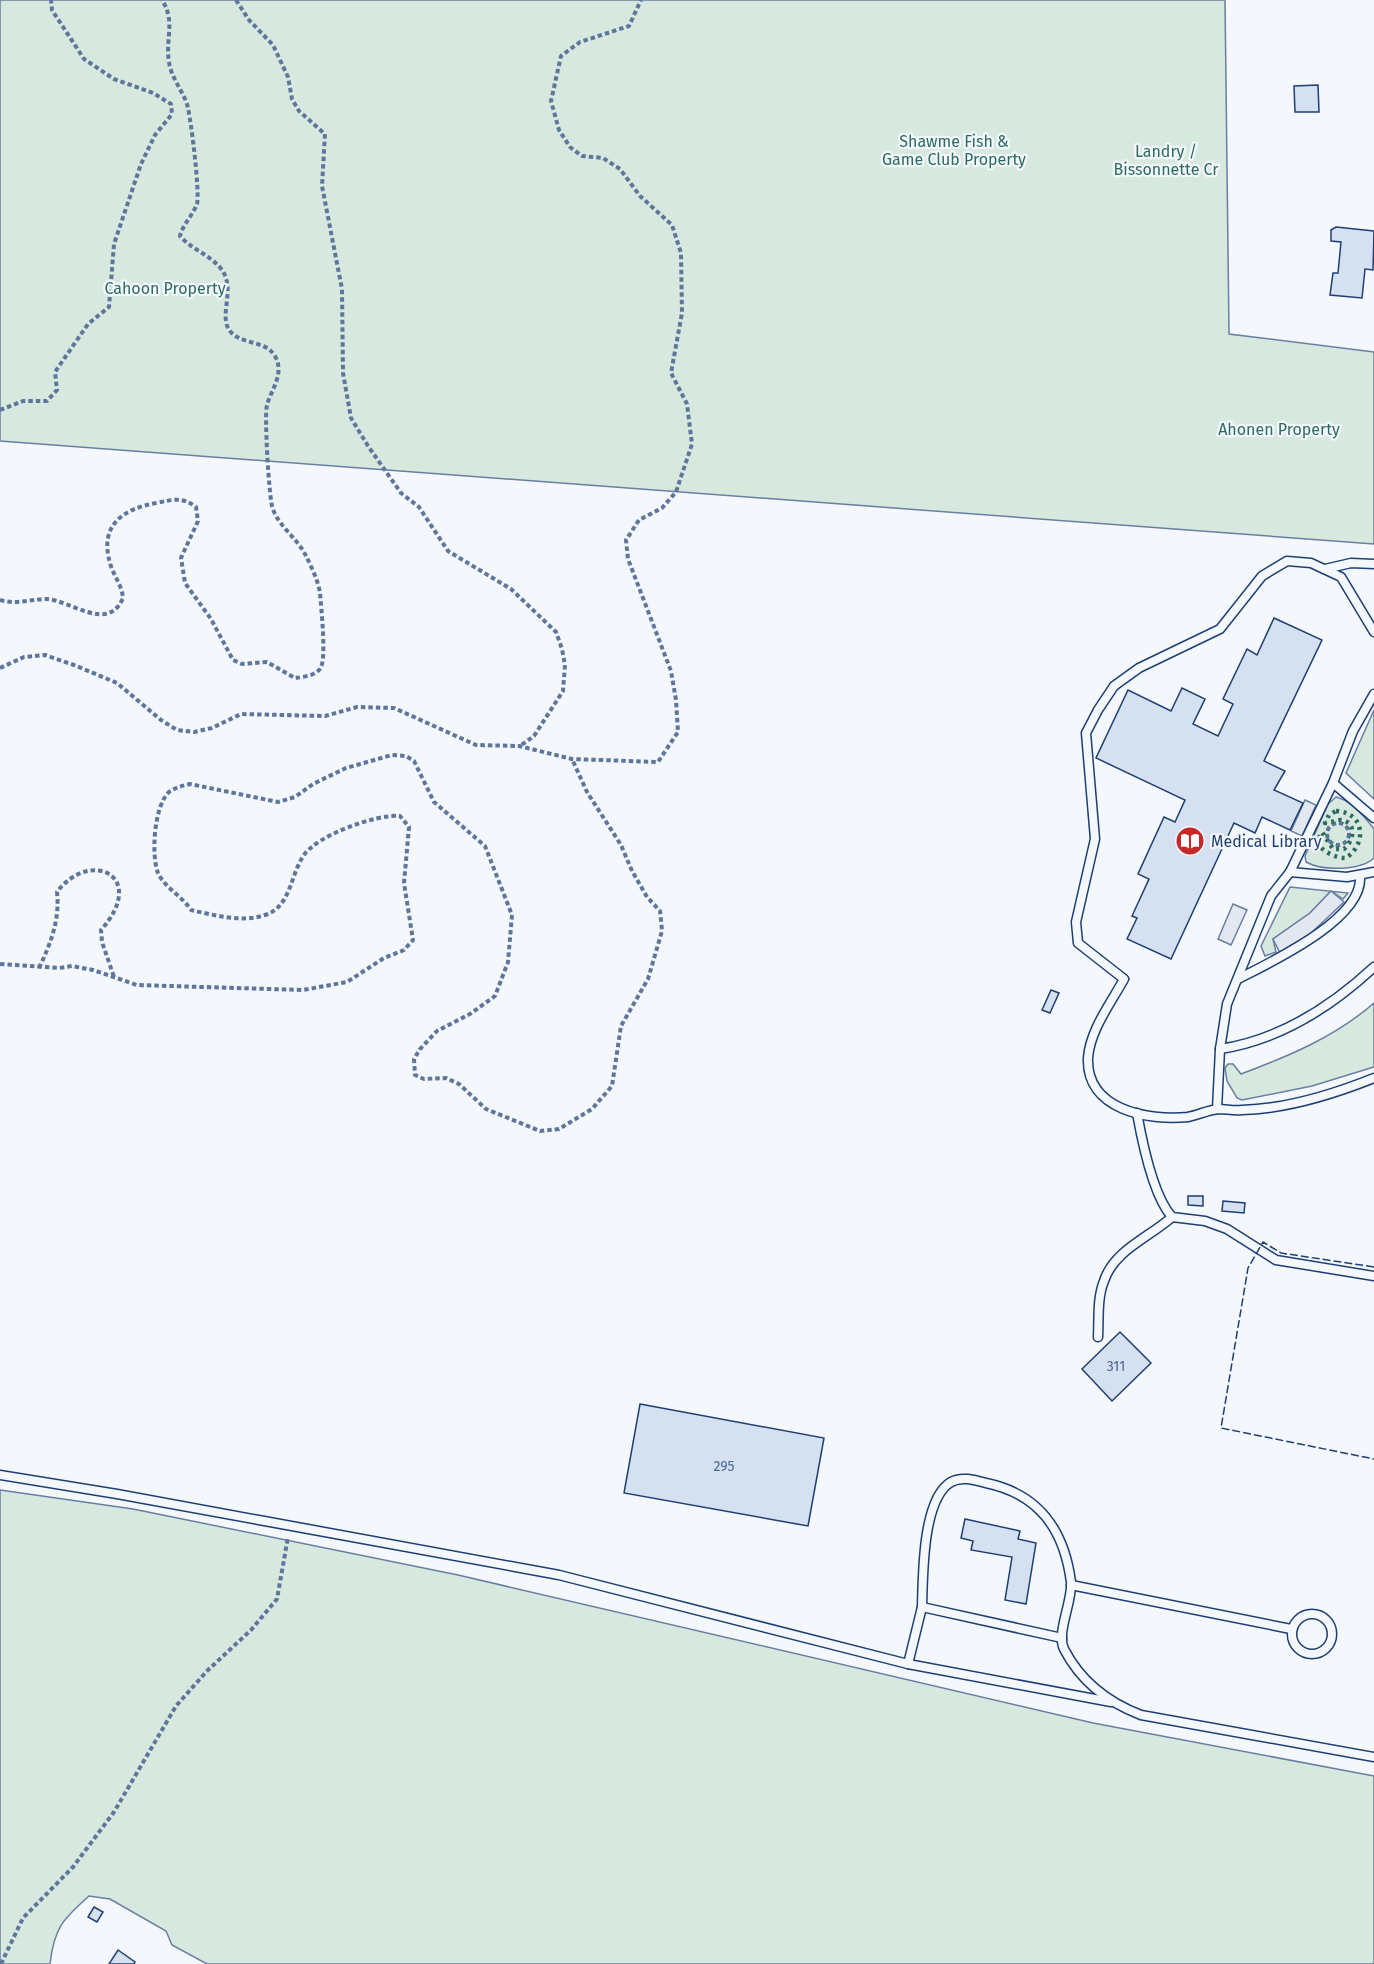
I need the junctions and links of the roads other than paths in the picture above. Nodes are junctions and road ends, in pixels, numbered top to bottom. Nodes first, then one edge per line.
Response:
1 (1374, 564) edge
2 (1325, 569) junction
3 (1374, 632) edge
4 (1374, 694) edge
5 (1333, 783) junction
6 (1374, 818) edge
7 (1290, 872) junction
8 (1374, 872) edge
9 (1360, 876) junction
10 (1374, 967) edge
11 (1238, 979) junction
12 (1220, 1049) junction
13 (1374, 1078) edge
14 (1217, 1109) junction
15 (1137, 1113) junction
16 (1172, 1217) junction
17 (1374, 1276) edge
18 (1098, 1337) dead end
19 (0, 1475) edge
20 (1071, 1585) junction
21 (922, 1607) junction
22 (1291, 1629) junction
23 (1062, 1638) junction
24 (908, 1664) junction
25 (1111, 1702) junction
26 (1374, 1757) edge

1 - 2 lane
2 - 3 lane
2 - 15 lane
4 - 5 lane
5 - 6 lane
5 - 7 lane
7 - 9 lane
7 - 11 lane
8 - 9 lane
9 - 11 lane
10 - 12 lane
11 - 12 lane
12 - 14 lane
13 - 14 lane
14 - 15 lane
15 - 16 lane
16 - 17 lane
16 - 18 lane
19 - 24 lane
20 - 21 lane
20 - 22 lane
20 - 23 lane
21 - 23 lane
21 - 24 lane
22 - 22 lane
23 - 25 lane
24 - 25 lane
25 - 26 lane

